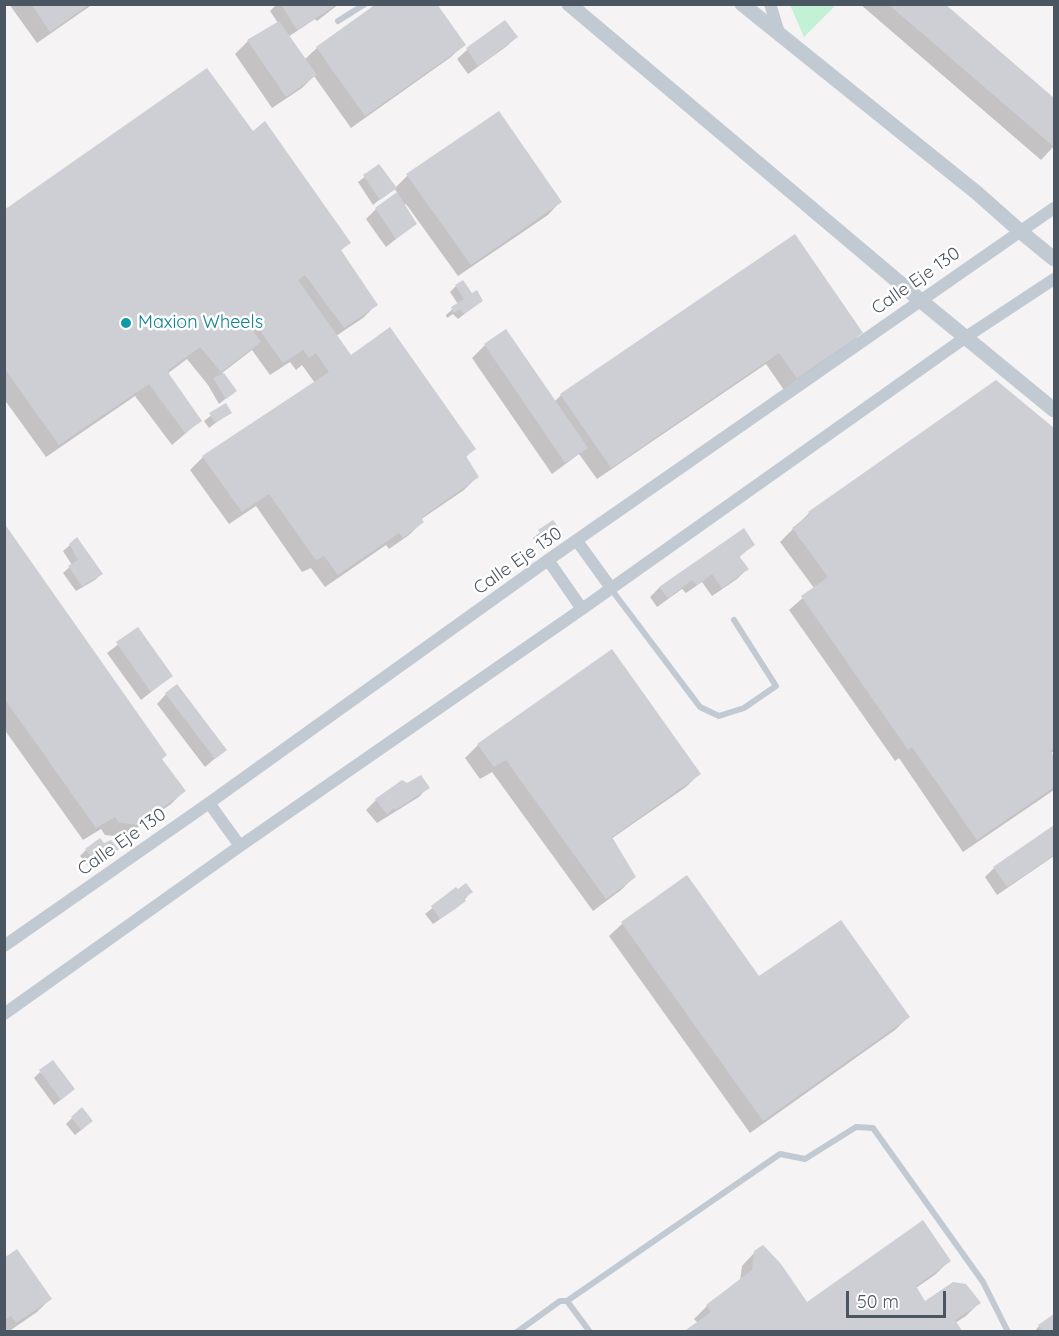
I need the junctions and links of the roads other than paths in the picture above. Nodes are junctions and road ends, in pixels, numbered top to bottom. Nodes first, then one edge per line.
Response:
1 (365, 4) edge
2 (568, 4) edge
3 (742, 4) edge
4 (770, 4) edge
5 (338, 21) dead end
6 (781, 37) junction
7 (1054, 208) edge
8 (1020, 232) junction
9 (1054, 259) edge
10 (1054, 279) edge
11 (920, 300) junction
12 (966, 337) junction
13 (1054, 410) edge
14 (577, 541) junction
15 (548, 560) junction
16 (611, 588) junction
17 (582, 609) junction
18 (734, 620) dead end
19 (209, 803) junction
20 (240, 846) junction
21 (4, 946) edge
22 (4, 1014) edge
23 (567, 1300) junction
24 (517, 1332) edge
25 (590, 1332) edge
26 (1008, 1332) edge

1 - 5 lane
2 - 11 street
3 - 6 street
4 - 6 street
6 - 8 street
7 - 8 street, Calle Eje 130
8 - 9 street
8 - 11 street, Calle Eje 130
10 - 12 street
11 - 12 street
11 - 14 street, Calle Eje 130
12 - 13 street
12 - 16 street
14 - 15 street, Calle Eje 130
14 - 16 street
15 - 17 street
15 - 19 street, Calle Eje 130
16 - 17 street
16 - 18 lane
17 - 20 street
19 - 20 street
19 - 21 street, Calle Eje 130
20 - 22 street
23 - 24 lane
23 - 25 lane
23 - 26 lane

